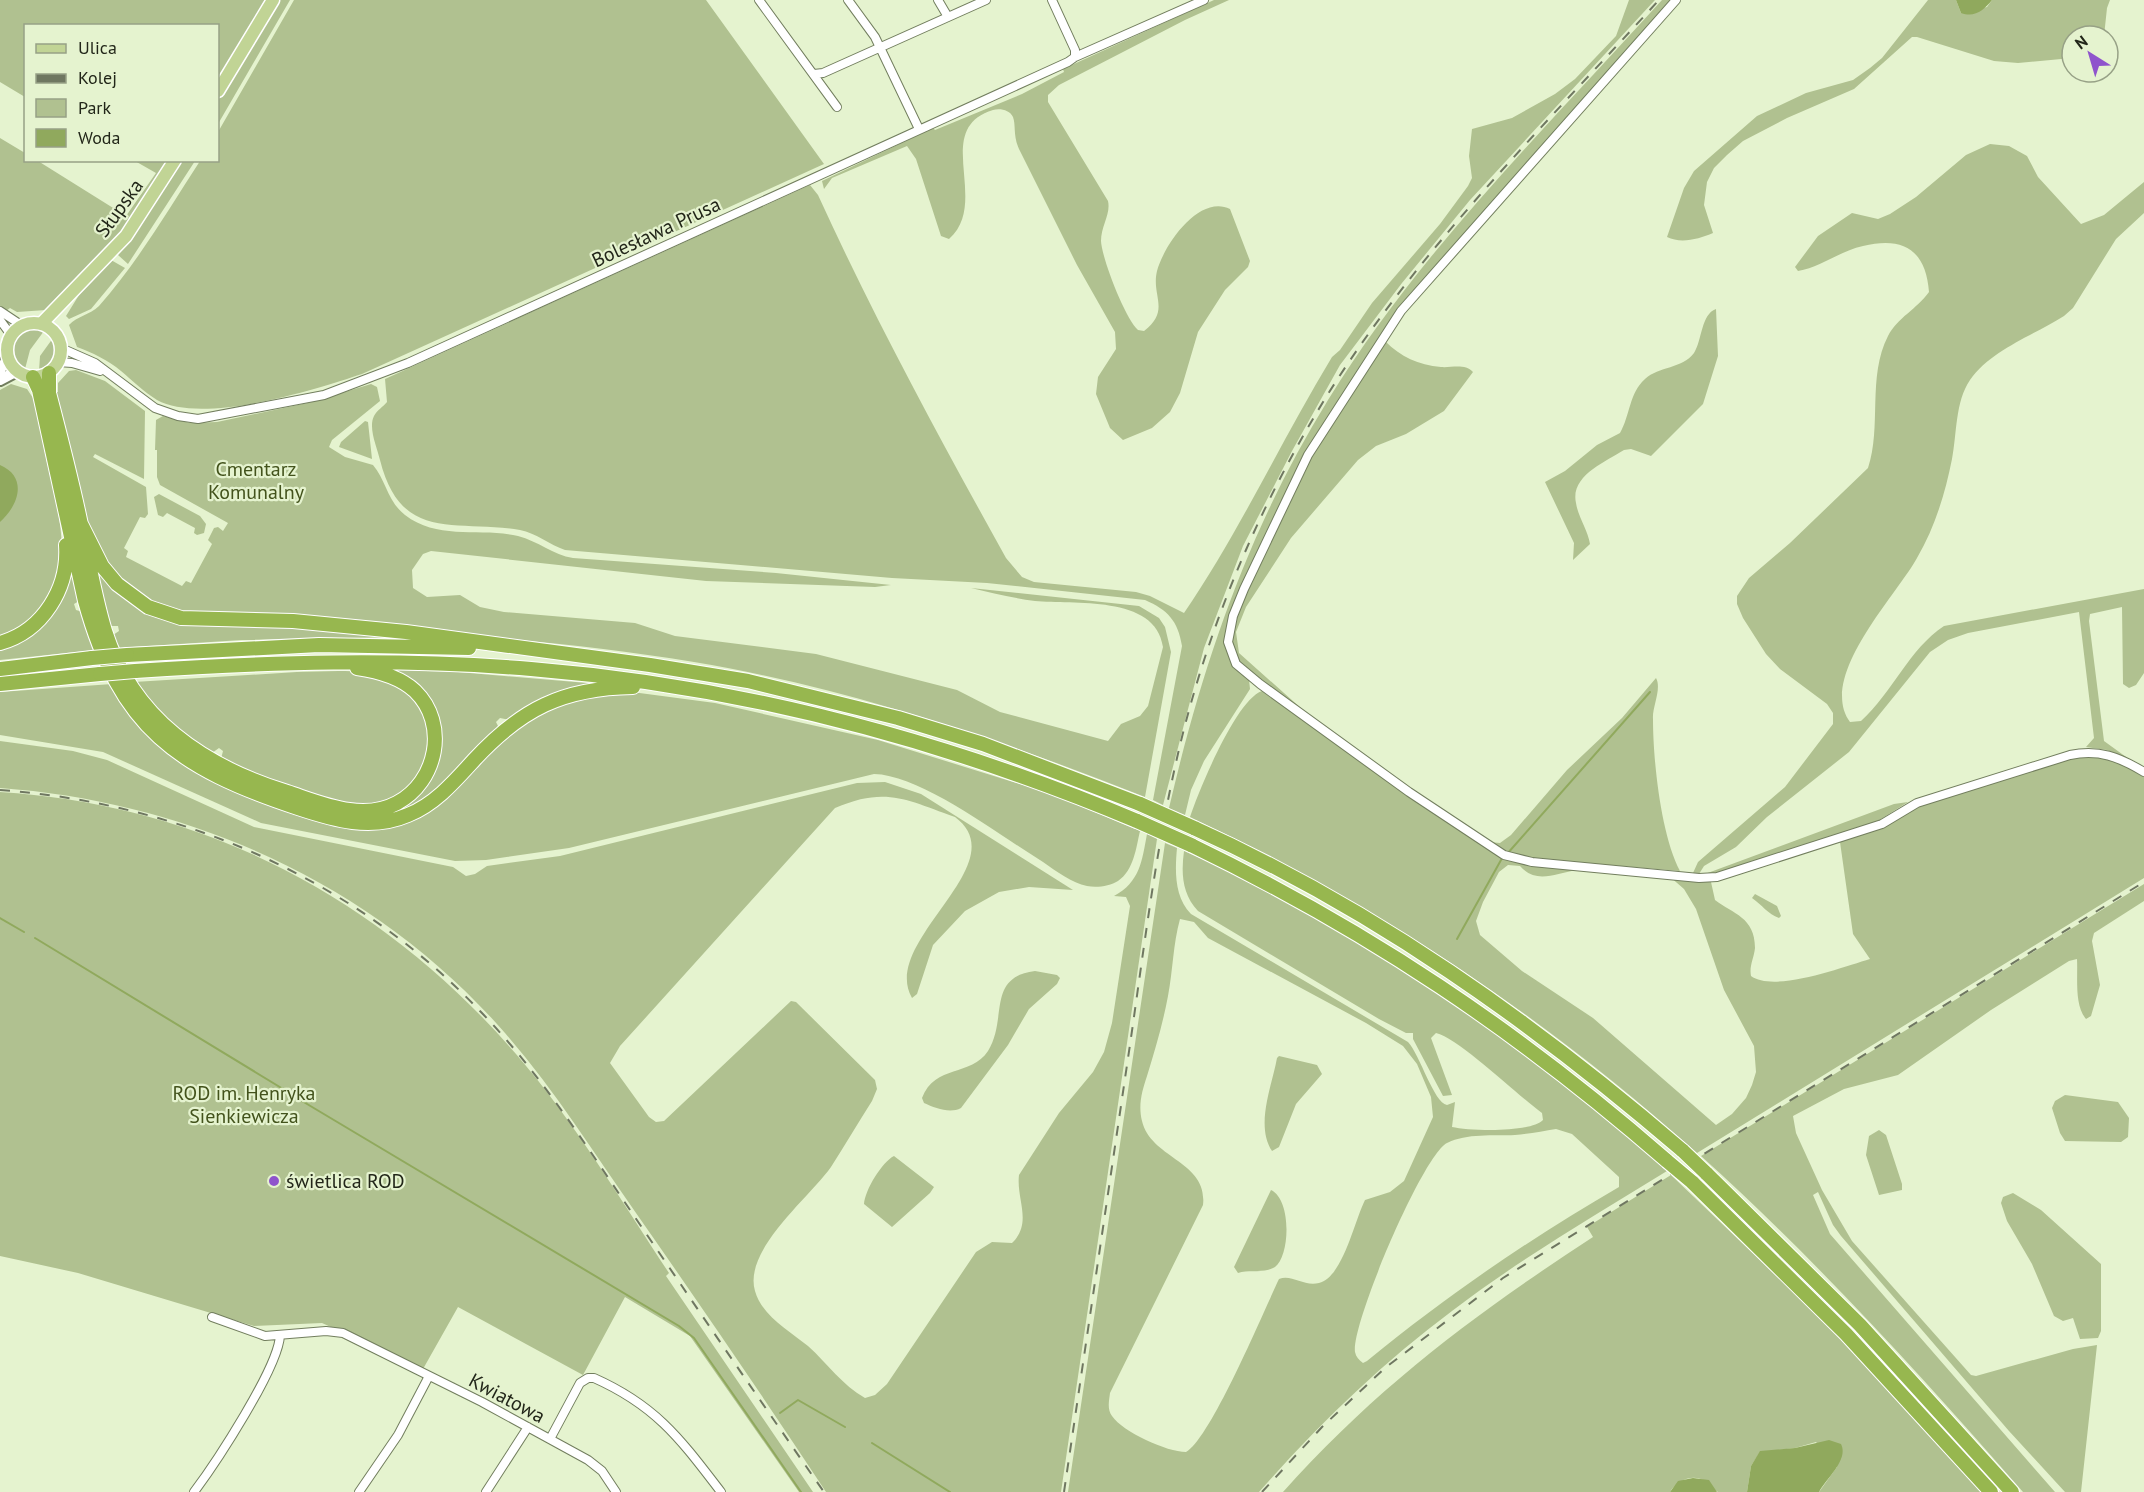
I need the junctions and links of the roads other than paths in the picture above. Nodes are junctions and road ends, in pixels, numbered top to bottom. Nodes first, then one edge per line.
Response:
1 (273, 0) edge
2 (759, 0) edge
3 (848, 0) edge
4 (938, 0) edge
5 (986, 0) edge
6 (1052, 0) edge
7 (1204, 0) edge
8 (1676, 0) edge
9 (948, 17) junction
10 (880, 48) junction
11 (1075, 57) junction
12 (814, 74) junction
13 (219, 89) edge
14 (837, 107) dead end
15 (919, 129) junction
16 (174, 162) edge
17 (90, 276) junction
18 (0, 311) edge
19 (0, 320) edge
20 (42, 323) junction
21 (21, 325) junction
22 (54, 331) junction
23 (11, 335) junction
24 (61, 348) junction
25 (8, 358) junction
26 (53, 368) junction
27 (0, 370) edge
28 (17, 371) junction
29 (113, 376) junction
30 (33, 377) junction
31 (0, 380) edge
32 (64, 516) junction
33 (80, 522) junction
34 (0, 643) edge
35 (531, 650) junction
36 (302, 662) junction
37 (0, 669) edge
38 (0, 684) edge
39 (692, 690) junction
40 (2144, 772) edge
41 (212, 1317) dead end
42 (280, 1335) junction
43 (429, 1376) junction
44 (528, 1427) junction
45 (550, 1439) junction
46 (194, 1492) edge
47 (359, 1492) edge
48 (486, 1492) edge
49 (616, 1492) edge
50 (721, 1492) edge
51 (1991, 1492) edge
52 (2012, 1492) edge

1 - 13 main road
2 - 12 street
3 - 10 street
4 - 9 street
5 - 9 street
6 - 11 street
7 - 11 street, Bolesława Prusa
8 - 40 street
9 - 10 street
10 - 12 street
10 - 15 street
11 - 15 street, Bolesława Prusa
12 - 14 street
15 - 29 street, Bolesława Prusa
16 - 17 main road, Słupska
17 - 20 main road, Słupska
17 - 22 main road, Słupska
18 - 21 street
19 - 23 street
20 - 21 main road
20 - 22 main road
21 - 23 main road
22 - 24 main road
23 - 25 main road
24 - 26 main road
24 - 29 street, Bolesława Prusa
25 - 27 main road
25 - 28 main road
26 - 29 street, Bolesława Prusa
26 - 30 main road
26 - 33 highway
28 - 30 main road
28 - 31 main road
30 - 32 highway
32 - 34 highway
32 - 39 highway
33 - 35 highway
33 - 36 highway
35 - 37 highway, bridge
35 - 52 highway, bridge
36 - 38 highway, bridge
36 - 39 highway
39 - 51 highway, bridge
41 - 42 street, Kwiatowa
42 - 43 street, Kwiatowa
42 - 46 street
43 - 44 street, Kwiatowa
43 - 47 street
44 - 45 street, Kwiatowa
44 - 48 street
45 - 49 street
45 - 50 street, Kwiatowa

